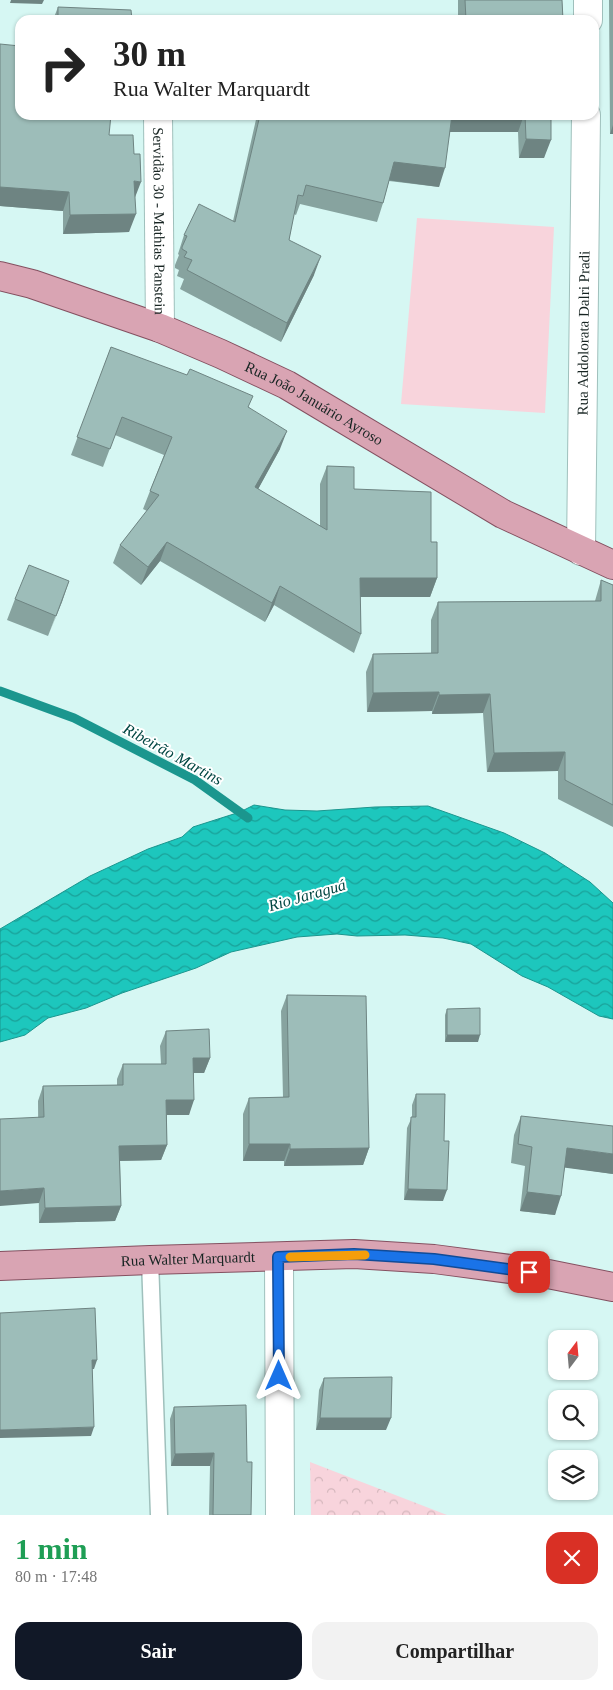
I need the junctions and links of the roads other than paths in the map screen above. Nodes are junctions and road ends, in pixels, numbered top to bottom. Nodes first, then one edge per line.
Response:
1 (588, 0) edge
2 (588, 15) edge
3 (158, 120) edge
4 (586, 120) edge
5 (0, 276) edge
6 (160, 328) junction
7 (581, 552) junction
8 (613, 565) edge
9 (278, 1257) junction
10 (150, 1260) junction
11 (0, 1266) edge
12 (613, 1287) edge
13 (159, 1515) edge
14 (280, 1515) edge

1 - 2 street
3 - 6 street, Servidão 30 - Mathias Panstein
4 - 7 street, Rua Addolorata Dalri Pradi
5 - 6 main road, Rua João Januário Ayroso
6 - 7 main road, Rua João Januário Ayroso
7 - 8 main road, Rua João Januário Ayroso
9 - 10 main road, Rua Walter Marquardt
9 - 12 main road, Rua Walter Marquardt
9 - 14 street
10 - 11 main road, Rua Walter Marquardt
10 - 13 lane

